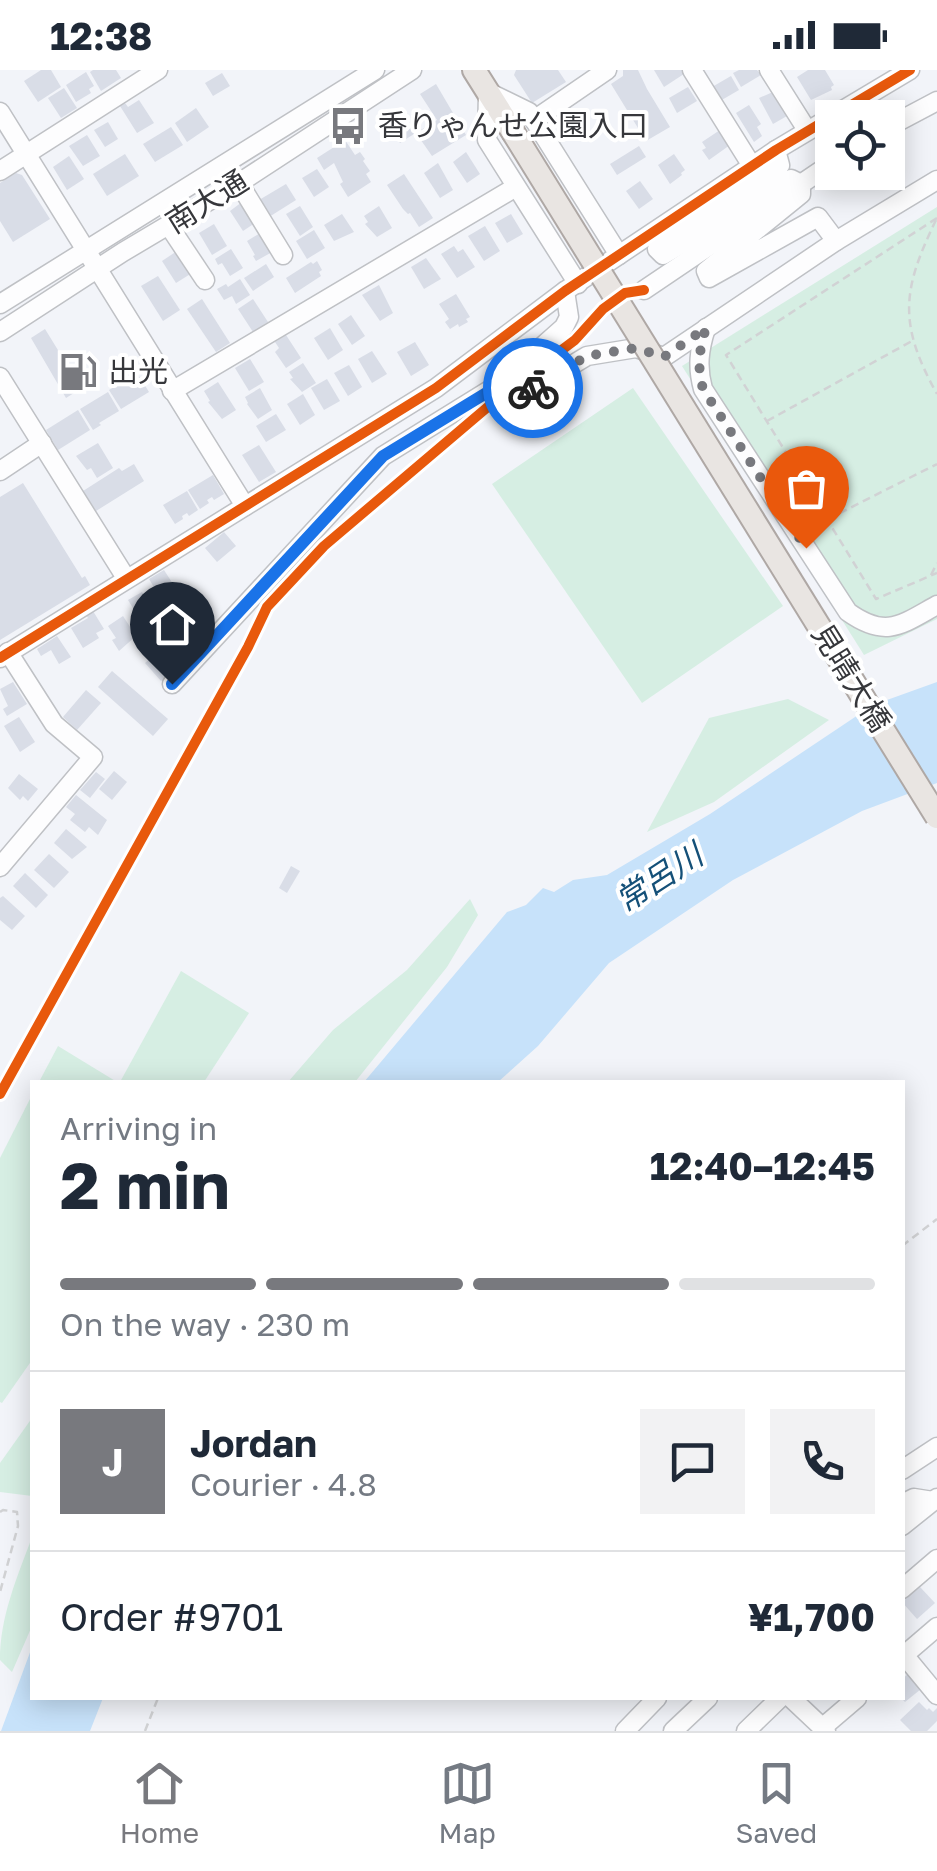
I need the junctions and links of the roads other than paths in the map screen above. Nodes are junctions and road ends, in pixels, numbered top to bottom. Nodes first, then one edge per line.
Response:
1 (158, 70) edge
2 (375, 70) edge
3 (412, 70) edge
4 (474, 70) edge
5 (607, 70) edge
6 (692, 70) edge
7 (768, 70) edge
8 (910, 70) edge
9 (135, 76) edge
10 (488, 92) junction
11 (937, 100) edge
12 (0, 112) edge
13 (905, 118) edge
14 (534, 120) junction
15 (807, 130) junction
16 (776, 150) junction
17 (27, 154) junction
18 (752, 166) junction
19 (0, 171) edge
20 (815, 175) edge
21 (937, 180) edge
22 (239, 183) junction
23 (801, 184) junction
24 (516, 187) junction
25 (169, 226) junction
26 (836, 241) junction
27 (86, 251) junction
28 (284, 255) dead end
29 (619, 255) junction
30 (97, 269) junction
31 (204, 280) dead end
32 (572, 288) junction
33 (644, 290) dead end
34 (0, 304) edge
35 (706, 328) junction
36 (0, 332) edge
37 (0, 377) edge
38 (501, 384) junction
39 (172, 391) junction
40 (365, 430) junction
41 (42, 444) junction
42 (383, 456) junction
43 (0, 471) edge
44 (244, 506) junction
45 (126, 578) junction
46 (937, 604) edge
47 (4, 655) edge
48 (172, 684) dead end
49 (937, 816) edge
50 (0, 866) edge
51 (937, 1446) edge
52 (905, 1468) edge
53 (935, 1499) edge
54 (905, 1502) edge
55 (905, 1524) edge
56 (937, 1559) edge
57 (905, 1586) edge
58 (937, 1626) edge
59 (905, 1655) edge
60 (905, 1657) edge
61 (937, 1695) edge
62 (655, 1700) edge
63 (706, 1700) edge
64 (778, 1700) edge
65 (793, 1700) edge
66 (855, 1700) edge
67 (825, 1729) edge
68 (625, 1731) edge
69 (673, 1731) edge
70 (746, 1731) edge

1 - 9 street
2 - 27 street, 南大通
3 - 22 street, 南大通
4 - 10 main road, 見晴大橋
5 - 14 street
6 - 18 street
7 - 15 street
8 - 15 street
9 - 17 street
10 - 14 street
10 - 24 street
10 - 49 main road, 見晴大橋, bridge
11 - 13 street
12 - 17 street
14 - 29 street
15 - 16 street
16 - 18 street
16 - 23 street
17 - 19 street
17 - 27 street
18 - 29 street
20 - 23 street
21 - 26 street
22 - 25 street, 南大通
22 - 28 street
23 - 26 street
23 - 33 street
24 - 32 street
24 - 39 street
25 - 30 street, 南大通
25 - 31 street
26 - 35 street
27 - 30 street
27 - 34 street, 南大通
29 - 32 street
30 - 36 street, 南大通
30 - 39 street
32 - 38 street
32 - 40 street
35 - 38 street
35 - 46 street
37 - 41 street
38 - 42 street
39 - 44 street
40 - 42 street
40 - 44 street
41 - 43 street
41 - 45 street
42 - 48 street
44 - 45 street
45 - 47 street
47 - 50 street
51 - 52 street
53 - 54 street
53 - 55 street
56 - 57 street
58 - 59 street
60 - 61 street
62 - 68 street
63 - 69 street
64 - 70 street
65 - 67 street
66 - 67 street

